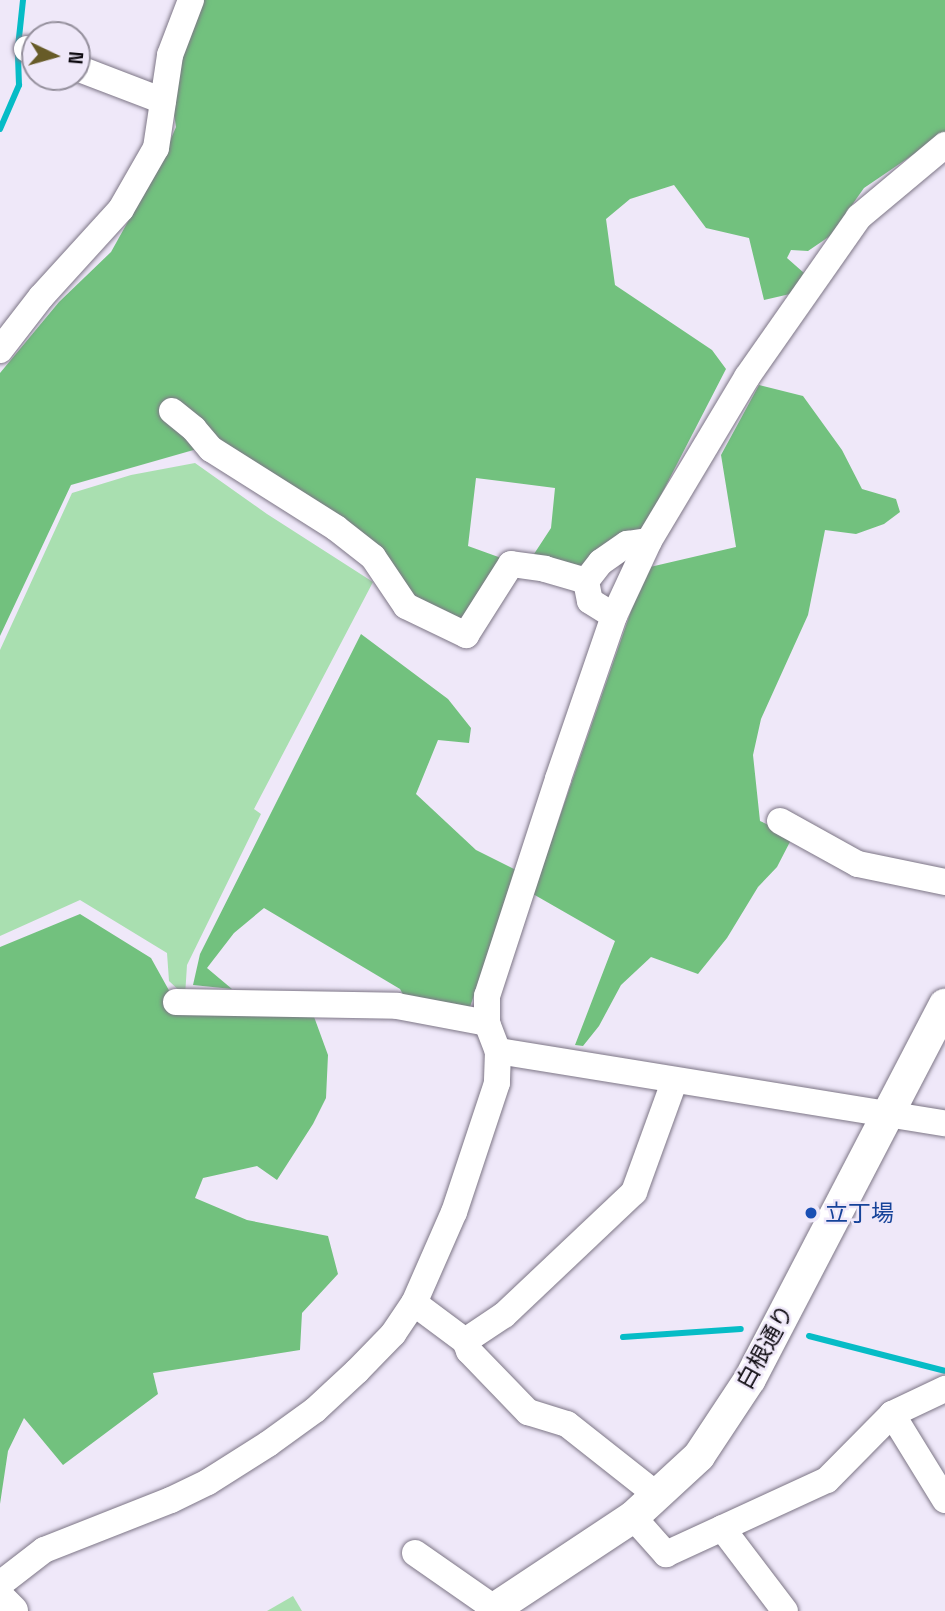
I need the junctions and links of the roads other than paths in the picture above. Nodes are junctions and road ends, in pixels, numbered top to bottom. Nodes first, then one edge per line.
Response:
1 (191, 0) edge
2 (91, 73) edge
3 (163, 101) junction
4 (945, 145) edge
5 (0, 350) edge
6 (172, 411) dead end
7 (649, 541) junction
8 (586, 581) junction
9 (614, 616) junction
10 (780, 821) dead end
11 (945, 882) edge
12 (176, 1002) dead end
13 (945, 1005) edge
14 (487, 1023) junction
15 (498, 1051) junction
16 (674, 1082) junction
17 (886, 1116) junction
18 (945, 1124) edge
19 (414, 1303) junction
20 (465, 1341) junction
21 (945, 1389) edge
22 (892, 1414) junction
23 (657, 1495) junction
24 (945, 1500) edge
25 (633, 1517) junction
26 (722, 1528) junction
27 (415, 1553) dead end
28 (0, 1584) edge
29 (0, 1599) edge
30 (495, 1610) edge
31 (12, 1611) edge
32 (785, 1611) edge

1 - 3 street
2 - 3 street
3 - 5 street
4 - 7 street
6 - 8 street
7 - 8 street
7 - 9 street
8 - 9 street
9 - 14 street
10 - 11 street
12 - 14 street
13 - 17 street, 白根通り
14 - 15 street
15 - 16 street
15 - 19 street
16 - 17 street
16 - 20 street
17 - 18 street
17 - 23 street, 白根通り
19 - 20 street
19 - 28 street
20 - 23 street
21 - 22 street
22 - 24 street
22 - 26 street
23 - 25 street, 白根通り
25 - 26 street
25 - 30 street, 白根通り
26 - 32 street
27 - 30 street
29 - 31 street

